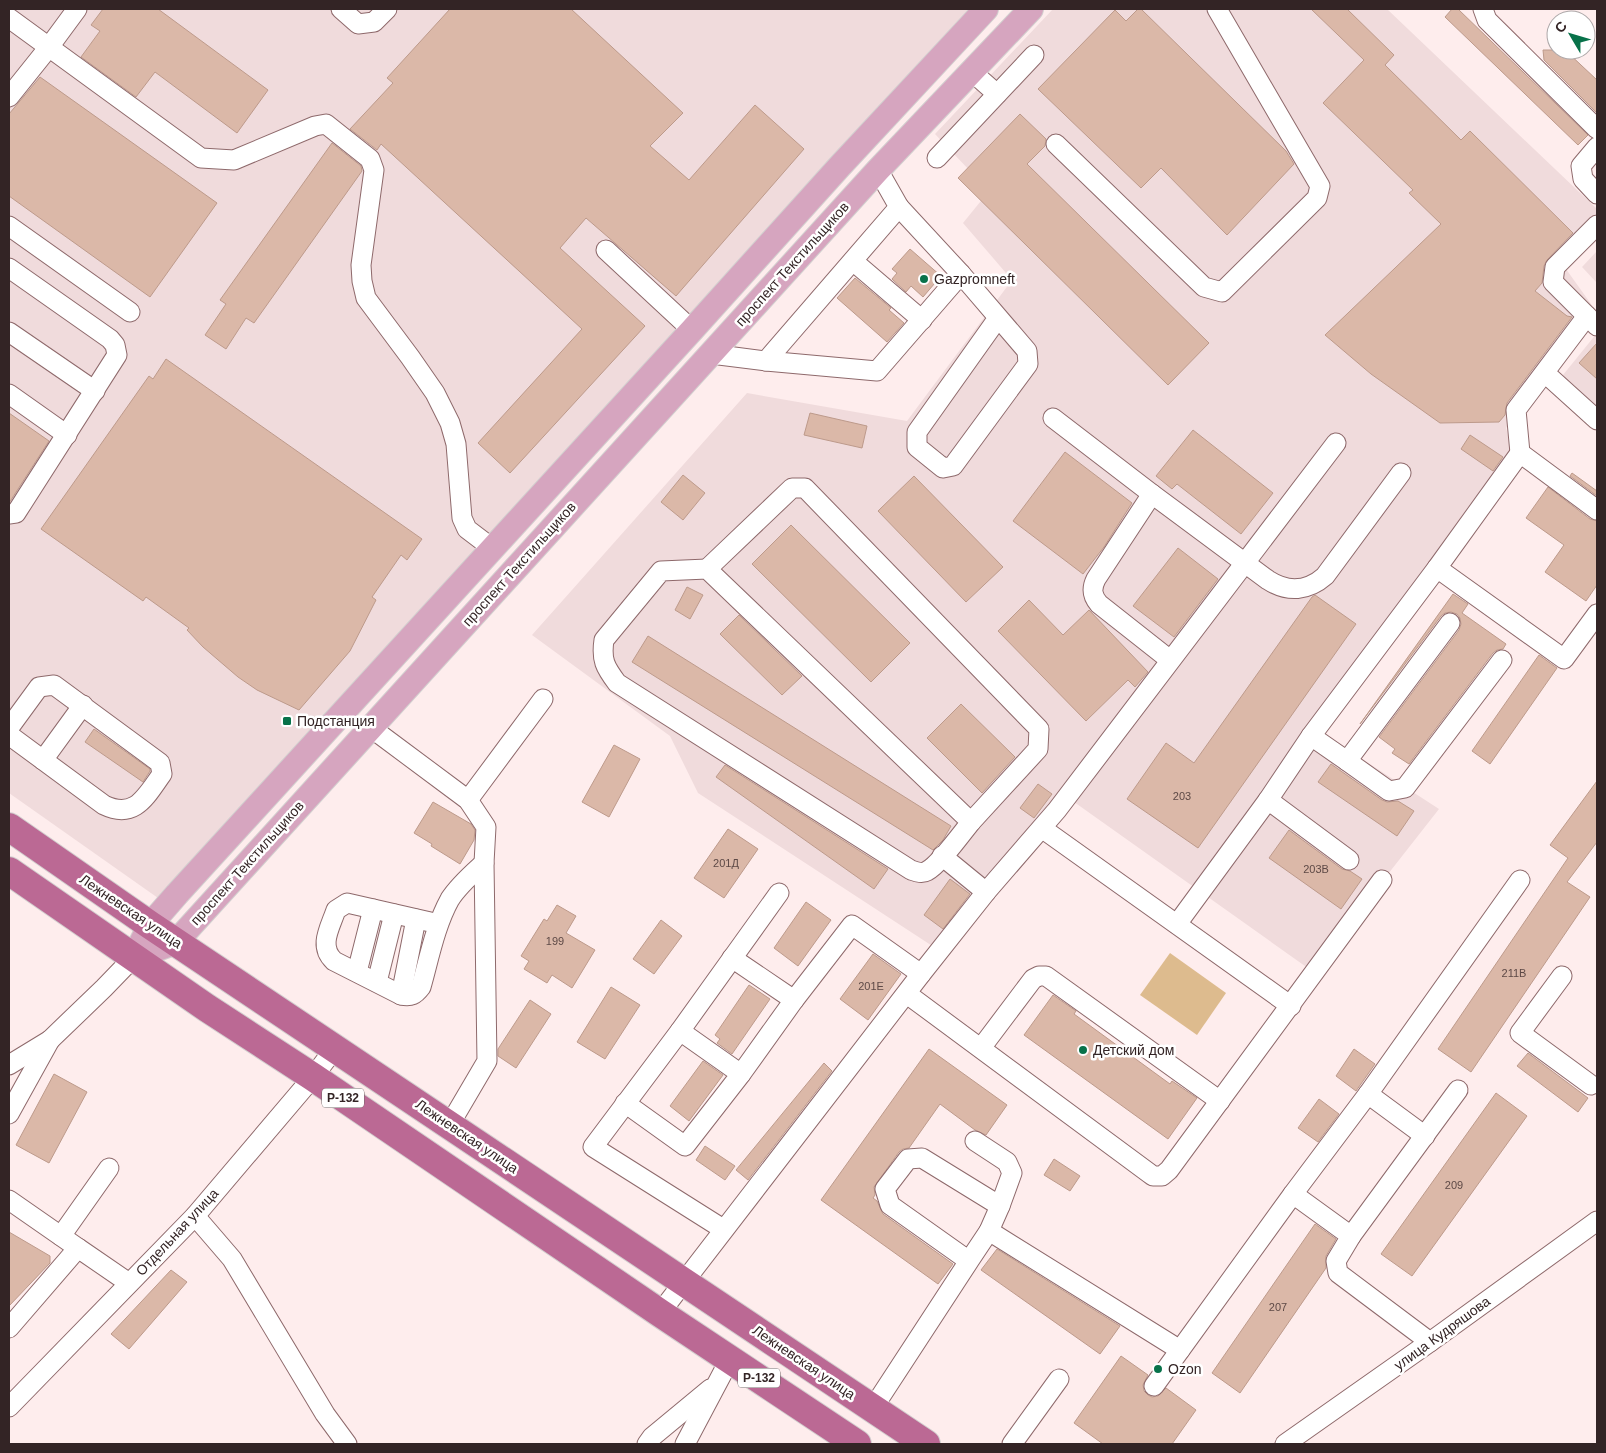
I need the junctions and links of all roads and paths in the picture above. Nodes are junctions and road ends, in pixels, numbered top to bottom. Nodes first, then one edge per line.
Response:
1 (77, 9) edge
2 (341, 9) edge
3 (387, 9) edge
4 (986, 9) edge
5 (1030, 9) edge
6 (1217, 9) edge
7 (1483, 9) edge
8 (9, 18) edge
9 (49, 47) junction
10 (1034, 56) dead end
11 (972, 71) junction
12 (997, 94) junction
13 (9, 97) edge
14 (1597, 129) edge
15 (1056, 144) dead end
16 (1597, 147) edge
17 (936, 158) dead end
18 (878, 170) junction
19 (1597, 194) edge
20 (899, 207) junction
21 (1597, 225) edge
22 (9, 226) edge
23 (606, 250) dead end
24 (853, 261) junction
25 (961, 274) junction
26 (12, 276) edge
27 (130, 312) dead end
28 (998, 318) junction
29 (922, 320) junction
30 (1592, 321) edge
31 (692, 330) junction
32 (9, 332) edge
33 (711, 354) junction
34 (766, 361) junction
35 (1545, 373) junction
36 (95, 391) junction
37 (9, 394) edge
38 (1053, 418) dead end
39 (1597, 420) edge
40 (67, 435) junction
41 (1336, 443) dead end
42 (1520, 453) junction
43 (1401, 473) dead end
44 (1152, 494) junction
45 (1597, 510) edge
46 (9, 514) edge
47 (492, 548) junction
48 (1246, 563) junction
49 (1437, 568) junction
50 (707, 569) junction
51 (1597, 614) edge
52 (1450, 623) dead end
53 (1170, 660) junction
54 (1502, 660) dead end
55 (543, 699) dead end
56 (83, 706) junction
57 (370, 727) junction
58 (9, 728) edge
59 (9, 735) edge
60 (1311, 736) junction
61 (43, 760) junction
62 (1347, 761) junction
63 (468, 800) junction
64 (1268, 800) junction
65 (971, 822) junction
66 (9, 827) edge
67 (1043, 829) junction
68 (942, 856) junction
69 (1349, 860) dead end
70 (484, 863) junction
71 (9, 871) edge
72 (1382, 880) dead end
73 (1520, 880) dead end
74 (986, 892) junction
75 (779, 893) dead end
76 (372, 909) junction
77 (394, 914) junction
78 (416, 919) junction
79 (150, 924) junction
80 (439, 924) junction
81 (1177, 924) junction
82 (176, 942) junction
83 (133, 958) junction
84 (732, 958) junction
85 (357, 972) junction
86 (922, 974) junction
87 (1562, 976) dead end
88 (377, 982) junction
89 (907, 994) junction
90 (401, 995) junction
91 (794, 1000) junction
92 (1291, 1006) junction
93 (680, 1030) junction
94 (50, 1040) junction
95 (335, 1048) junction
96 (982, 1048) junction
97 (9, 1065) edge
98 (741, 1074) junction
99 (313, 1077) junction
100 (1595, 1085) edge
101 (1458, 1090) dead end
102 (1368, 1094) junction
103 (1220, 1101) junction
104 (625, 1103) junction
105 (9, 1114) edge
106 (450, 1124) junction
107 (1425, 1136) junction
108 (974, 1141) dead end
109 (108, 1168) dead end
110 (1293, 1194) junction
111 (9, 1200) edge
112 (1000, 1206) junction
113 (194, 1216) junction
114 (1597, 1220) edge
115 (723, 1229) junction
116 (989, 1231) junction
117 (61, 1236) junction
118 (1351, 1236) junction
119 (78, 1248) junction
120 (969, 1262) junction
121 (683, 1282) junction
122 (129, 1283) junction
123 (660, 1312) junction
124 (9, 1328) edge
125 (1430, 1342) junction
126 (1180, 1350) junction
127 (730, 1359) junction
128 (1059, 1380) dead end
129 (716, 1384) junction
130 (1154, 1386) dead end
131 (9, 1407) edge
132 (873, 1408) junction
133 (850, 1442) edge
134 (347, 1444) edge
135 (647, 1444) edge
136 (685, 1444) edge
137 (926, 1444) edge
138 (1012, 1444) edge
139 (1285, 1444) edge

1 - 9 street
2 - 3 street
4 - 31 main road
5 - 11 main road, проспект Текстильщиков
6 - 15 street
7 - 14 street
8 - 9 street
9 - 13 street
9 - 47 street
10 - 12 street
11 - 12 street
11 - 18 main road, проспект Текстильщиков
12 - 17 street
16 - 19 street
18 - 20 street
18 - 33 main road, проспект Текстильщиков
20 - 24 street
20 - 25 street
21 - 30 street
22 - 27 street
23 - 31 street
24 - 29 street
24 - 34 street
25 - 28 street
25 - 29 street
26 - 36 street
28 - 28 street
29 - 34 street
30 - 35 street
31 - 47 main road
32 - 36 street
33 - 34 street
33 - 57 main road, проспект Текстильщиков
35 - 39 street
35 - 42 street
36 - 40 street
37 - 40 street
38 - 44 street
40 - 46 street
41 - 48 street
42 - 45 street
42 - 49 street
43 - 48 street
44 - 48 street
44 - 53 street
47 - 79 main road
48 - 53 street
49 - 51 street
49 - 60 street
50 - 65 street
50 - 65 street
50 - 68 street
52 - 62 street
53 - 67 street
54 - 62 street
55 - 63 street
56 - 58 street
56 - 61 street
56 - 61 street
57 - 63 street
57 - 82 main road, проспект Текстильщиков
59 - 61 street
60 - 62 street
60 - 64 street
63 - 70 street
64 - 69 street
64 - 81 street
65 - 68 street
66 - 79 highway, Лежневская улица / Р-132
67 - 74 street
67 - 81 street
68 - 74 street
70 - 80 street
70 - 106 street
71 - 83 highway, Р-132
72 - 92 street
73 - 102 street
74 - 86 street
75 - 84 street
76 - 77 street
76 - 85 street
76 - 85 street
77 - 78 street
77 - 88 street
78 - 80 street
78 - 90 street
79 - 82 highway, Лежневская улица / Р-132
79 - 83 main road
80 - 90 street
81 - 92 street
82 - 83 main road, проспект Текстильщиков
82 - 95 highway, Лежневская улица / Р-132
83 - 94 street
83 - 99 highway, Р-132
84 - 91 street
84 - 93 street
85 - 88 street
86 - 89 street
86 - 91 street
87 - 100 street
88 - 90 street
89 - 96 street
89 - 115 street
91 - 98 street
92 - 103 street
93 - 98 street
93 - 104 street
94 - 97 street
94 - 105 street
95 - 99 street, Отдельная улица
95 - 106 highway, Лежневская улица / Р-132
96 - 103 street
96 - 103 street
98 - 104 street
99 - 113 street, Отдельная улица
99 - 123 highway, Р-132
101 - 107 street
102 - 107 street
102 - 110 street
104 - 115 street
106 - 121 highway, Лежневская улица / Р-132
107 - 118 street
108 - 112 street
109 - 117 street
110 - 118 street
110 - 126 street
111 - 117 street
112 - 116 street
112 - 120 street
113 - 122 street, Отдельная улица
113 - 134 street
114 - 125 street, улица Кудряшова
115 - 121 street
116 - 120 street
116 - 126 street
117 - 119 street
118 - 125 street
119 - 122 street
119 - 124 street
120 - 132 street
121 - 123 street
121 - 132 highway, Лежневская улица / Р-132
122 - 131 street, Отдельная улица
123 - 127 highway, Р-132
125 - 139 street, улица Кудряшова
126 - 130 street
127 - 129 street
127 - 133 highway, Р-132
128 - 138 street
129 - 135 street
129 - 136 street
132 - 137 highway, Лежневская улица / Р-132

